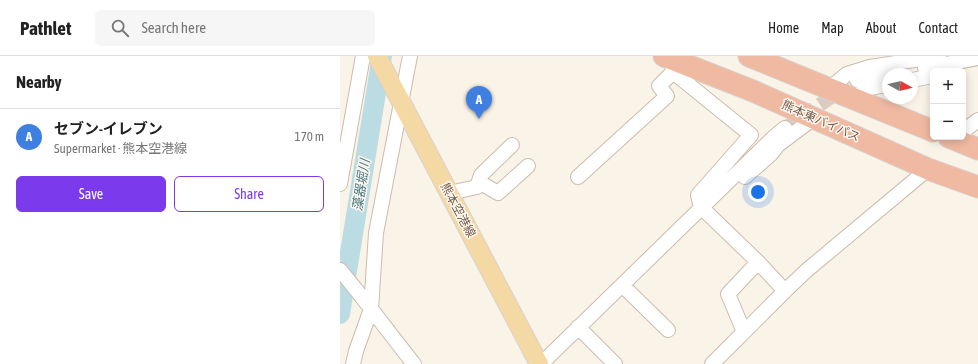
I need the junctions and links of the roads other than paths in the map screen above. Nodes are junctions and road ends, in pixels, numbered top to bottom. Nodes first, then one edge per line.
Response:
1 (363, 56) edge
2 (377, 56) edge
3 (410, 56) edge
4 (749, 56) edge
5 (939, 56) edge
6 (978, 58) edge
7 (669, 62) edge
8 (978, 67) edge
9 (918, 69) edge
10 (966, 69) edge
11 (882, 77) edge
12 (930, 77) edge
13 (918, 79) edge
14 (882, 86) edge
15 (830, 88) junction
16 (856, 89) junction
17 (399, 98) junction
18 (814, 118) junction
19 (978, 120) edge
20 (786, 128) tunnel mouth
21 (930, 128) edge
22 (963, 143) edge
23 (512, 145) dead end
24 (528, 166) dead end
25 (928, 169) junction
26 (578, 177) dead end
27 (479, 182) junction
28 (340, 184) edge
29 (978, 187) edge
30 (450, 193) junction
31 (704, 210) junction
32 (758, 262) junction
33 (340, 270) edge
34 (622, 285) junction
35 (785, 291) junction
36 (367, 304) junction
37 (578, 327) junction
38 (668, 330) dead end
39 (744, 332) junction
40 (720, 361) edge
41 (354, 364) edge
42 (414, 364) edge
43 (540, 364) edge
44 (615, 364) edge

1 - 28 street
2 - 17 main road, 熊本空港線
3 - 17 street
4 - 15 highway
5 - 15 street
6 - 9 street
7 - 18 highway, 熊本東バイパス
7 - 26 street
7 - 31 street
8 - 10 street
11 - 16 street
12 - 13 street
14 - 16 street
15 - 16 highway
16 - 21 highway
17 - 30 main road, 熊本空港線
17 - 36 street
18 - 25 highway, 熊本東バイパス
18 - 31 street
19 - 22 street
20 - 31 street
23 - 27 street
24 - 27 street
25 - 29 highway, 熊本東バイパス
25 - 35 street
27 - 30 street
30 - 43 main road, 熊本空港線
31 - 32 street
31 - 34 street
32 - 35 street
32 - 39 street
33 - 36 street
34 - 37 street
34 - 38 street
35 - 39 street
36 - 41 street
36 - 42 street
37 - 43 street
37 - 44 street
39 - 40 street

